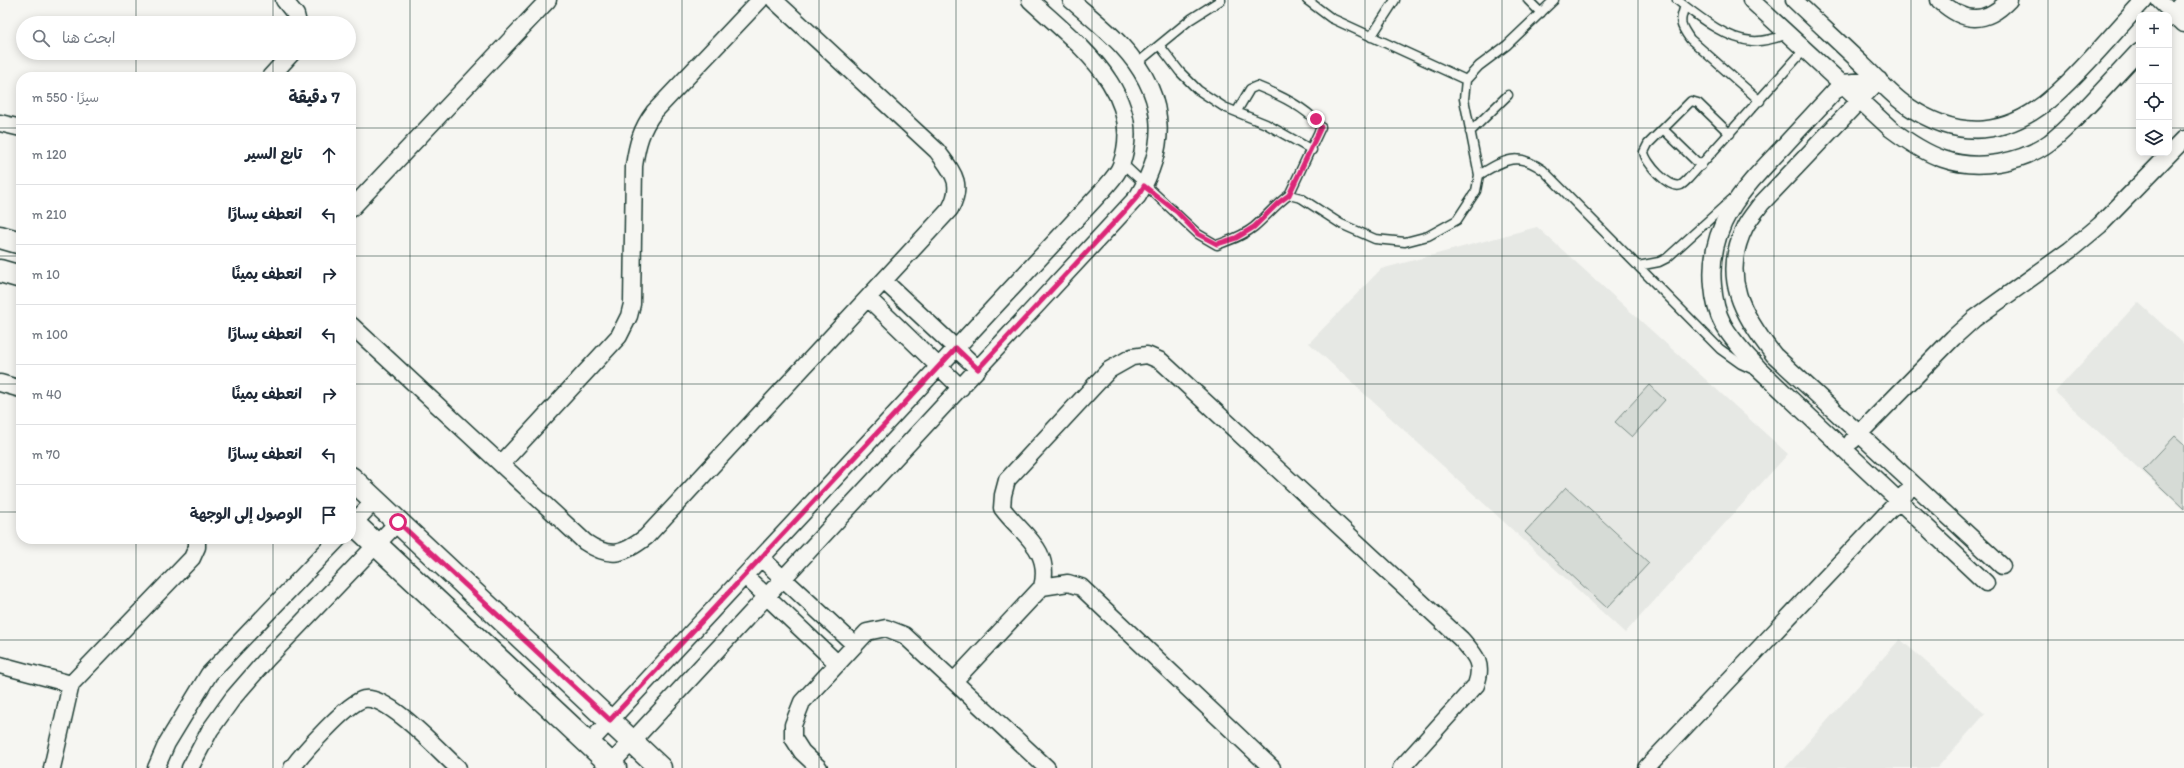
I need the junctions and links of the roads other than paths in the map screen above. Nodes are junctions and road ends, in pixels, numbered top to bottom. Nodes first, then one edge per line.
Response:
1 (284, 0) edge
2 (548, 0) edge
3 (760, 0) edge
4 (774, 0) edge
5 (1030, 0) edge
6 (1072, 0) edge
7 (1221, 0) edge
8 (1307, 0) edge
9 (1395, 0) edge
10 (1528, 0) edge
11 (1554, 0) edge
12 (1677, 0) edge
13 (1751, 0) edge
14 (1794, 0) edge
15 (1939, 0) edge
16 (2009, 0) edge
17 (2144, 0) edge
18 (2159, 0) edge
19 (1685, 6) junction
20 (1541, 13) junction
21 (2178, 15) edge
22 (296, 16) edge
23 (1788, 34) junction
24 (1371, 37) junction
25 (1160, 46) junction
26 (1805, 49) junction
27 (2136, 54) edge
28 (286, 60) edge
29 (1136, 64) junction
30 (275, 72) edge
31 (1466, 80) junction
32 (1879, 80) junction
33 (1842, 84) junction
34 (1508, 95) dead end
35 (1860, 100) junction
36 (1760, 101) junction
37 (1237, 111) junction
38 (0, 123) edge
39 (16, 127) edge
40 (1663, 129) junction
41 (1470, 132) junction
42 (1730, 134) junction
43 (2184, 139) edge
44 (1312, 150) junction
45 (1122, 163) junction
46 (1701, 166) junction
47 (1479, 175) junction
48 (1144, 186) junction
49 (1743, 189) junction
50 (1289, 195) junction
51 (356, 199) edge
52 (0, 238) edge
53 (16, 242) edge
54 (1638, 266) junction
55 (0, 271) edge
56 (16, 276) edge
57 (884, 281) junction
58 (868, 298) junction
59 (356, 331) edge
60 (956, 348) junction
61 (939, 367) junction
62 (978, 369) junction
63 (1767, 377) junction
64 (0, 383) edge
65 (16, 388) edge
66 (961, 388) junction
67 (1859, 434) junction
68 (1844, 449) junction
69 (501, 464) junction
70 (356, 483) edge
71 (1914, 485) junction
72 (375, 500) junction
73 (1899, 501) junction
74 (356, 519) edge
75 (398, 522) junction
76 (356, 527) edge
77 (197, 544) edge
78 (333, 544) edge
79 (376, 545) junction
80 (761, 558) junction
81 (2002, 566) dead end
82 (745, 576) junction
83 (783, 578) junction
84 (1986, 583) dead end
85 (1042, 587) junction
86 (767, 596) junction
87 (855, 645) junction
88 (838, 664) junction
89 (0, 665) edge
90 (954, 681) junction
91 (71, 684) junction
92 (610, 720) junction
93 (632, 741) junction
94 (589, 743) junction
95 (613, 766) edge
96 (52, 768) edge
97 (156, 768) edge
98 (190, 768) edge
99 (292, 768) edge
100 (458, 768) edge
101 (660, 768) edge
102 (819, 768) edge
103 (1047, 768) edge
104 (1272, 768) edge
105 (1401, 768) edge
106 (1646, 768) edge

1 - 22 street
2 - 51 street
3 - 69 street
4 - 57 street
5 - 45 street
6 - 29 street
7 - 25 lane
8 - 24 lane
9 - 24 lane
10 - 20 lane
11 - 20 lane
12 - 19 lane
13 - 23 street
14 - 32 street
15 - 16 street
17 - 32 street
18 - 21 street
19 - 23 lane
19 - 36 lane
20 - 31 lane
23 - 26 street
24 - 31 lane
25 - 29 lane
25 - 37 lane
26 - 33 street
26 - 36 lane
27 - 35 street
28 - 30 street
29 - 48 street
31 - 41 lane
32 - 33 street
32 - 35 street
33 - 35 street
33 - 49 street
34 - 41 lane
35 - 67 street
36 - 42 lane
37 - 44 lane
37 - 44 lane
38 - 39 street
40 - 42 lane
40 - 46 lane
40 - 46 lane
41 - 47 lane
42 - 46 lane
43 - 67 street
44 - 50 lane
45 - 48 lane
45 - 60 street
47 - 50 lane
47 - 54 lane
48 - 50 lane
48 - 62 street
49 - 54 lane
49 - 63 street
52 - 53 street
54 - 63 lane
55 - 56 street
57 - 58 street
57 - 60 street
58 - 61 street
58 - 69 street
59 - 69 street
60 - 61 street
60 - 62 street
61 - 66 street
61 - 80 street
62 - 66 street
63 - 68 street
64 - 65 street
66 - 83 street
67 - 68 street
67 - 71 street
68 - 73 street
70 - 72 street
71 - 73 street
71 - 81 street
72 - 74 street
72 - 75 street
73 - 84 street
73 - 106 street
75 - 79 street
75 - 92 street
76 - 79 street
77 - 91 street
78 - 97 street
79 - 94 street
79 - 98 street
80 - 82 street
80 - 83 street
82 - 86 street
82 - 92 street
83 - 86 street
83 - 87 street
85 - 90 street
85 - 104 street
85 - 105 street
86 - 88 street
86 - 93 street
87 - 88 street
87 - 90 street
88 - 102 street
89 - 91 street
90 - 103 street
91 - 96 street
92 - 93 street
92 - 94 street
93 - 95 street
93 - 101 street
94 - 95 street
99 - 100 street

